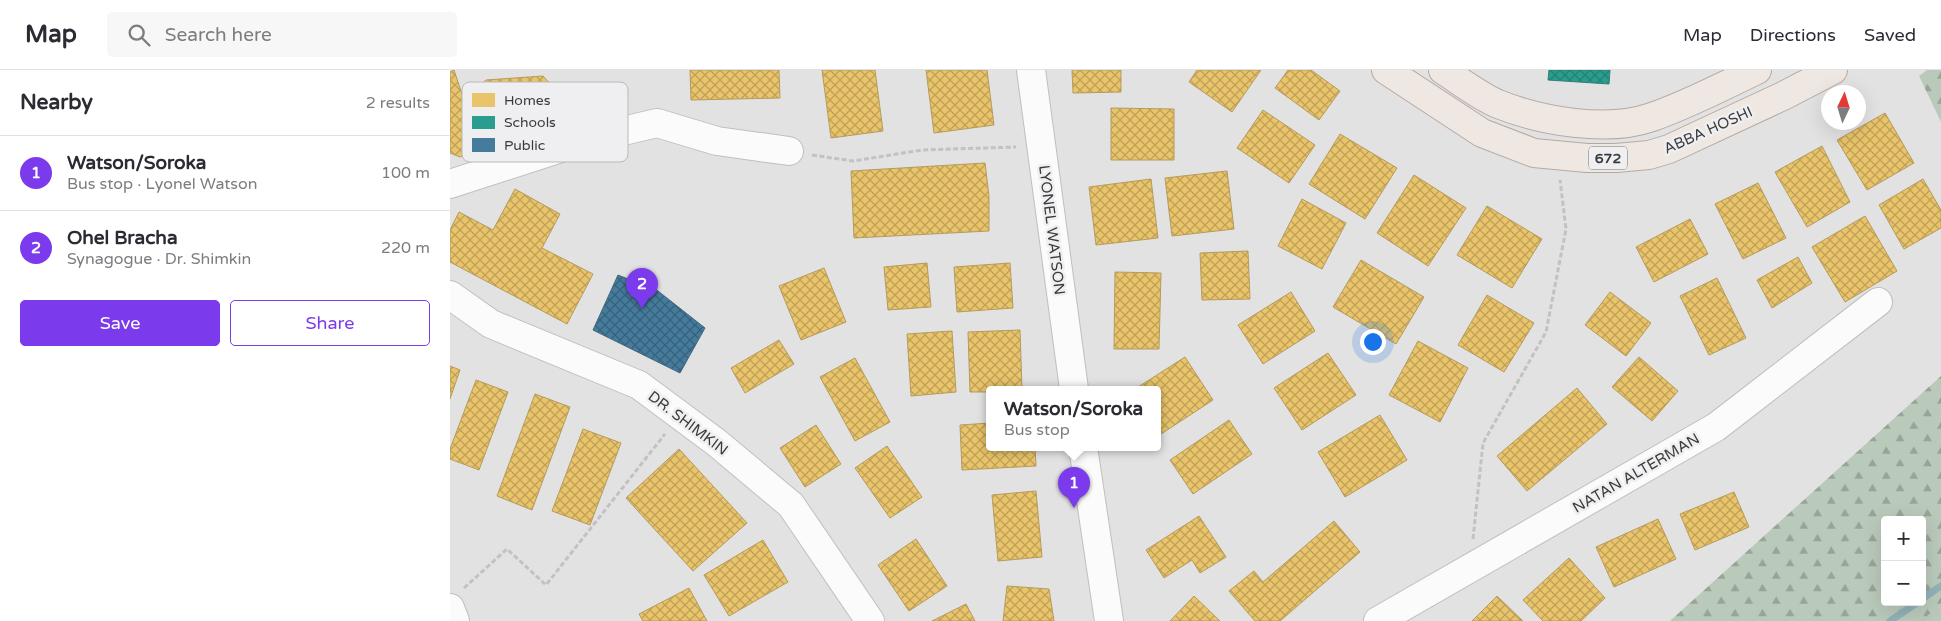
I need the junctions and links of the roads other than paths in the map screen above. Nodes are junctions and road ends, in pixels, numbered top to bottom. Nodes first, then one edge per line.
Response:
1 (1030, 70) edge
2 (1386, 70) edge
3 (1443, 70) edge
4 (1757, 70) edge
5 (1833, 70) edge
6 (1731, 77) edge
7 (628, 130) edge
8 (788, 151) road end
9 (518, 162) edge
10 (450, 184) edge
11 (450, 295) edge
12 (1878, 302) dead end
13 (1074, 386) edge
14 (1084, 451) edge
15 (454, 601) edge
16 (455, 621) edge
17 (870, 621) edge
18 (1109, 621) edge
19 (1378, 621) edge

1 - 13 street, LYONEL WATSON
2 - 5 main road, ABBA HOSHI / 672
3 - 6 main road, 672
4 - 6 main road, 672
7 - 8 street
9 - 10 street
11 - 17 street, DR. SHIMKIN
12 - 19 street, NATAN ALTERMAN
14 - 18 street
15 - 16 street

